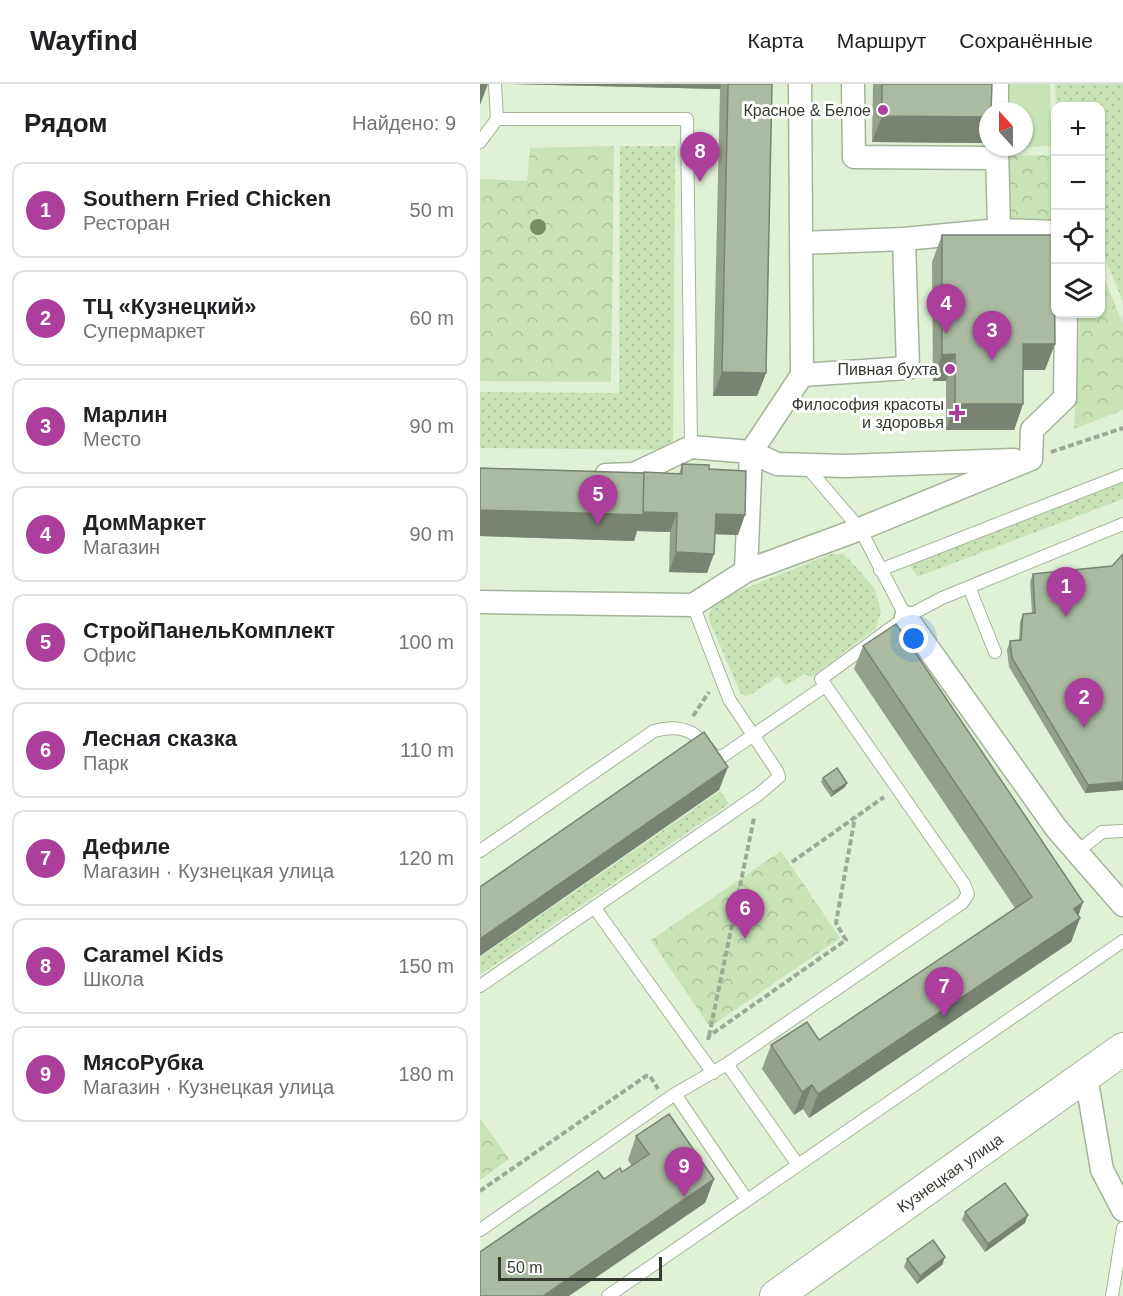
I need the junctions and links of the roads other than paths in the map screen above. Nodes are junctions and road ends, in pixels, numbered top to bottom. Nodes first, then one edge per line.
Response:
1 (495, 84) edge
2 (800, 84) edge
3 (853, 84) edge
4 (997, 84) edge
5 (997, 102) edge
6 (497, 119) junction
7 (480, 142) edge
8 (979, 153) edge
9 (997, 156) edge
10 (999, 230) junction
11 (1051, 232) edge
12 (904, 239) junction
13 (801, 243) junction
14 (1066, 318) edge
15 (802, 375) junction
16 (691, 447) junction
17 (751, 452) junction
18 (1031, 459) junction
19 (805, 465) junction
20 (587, 475) edge
21 (1123, 475) edge
22 (1123, 524) edge
23 (860, 529) junction
24 (880, 570) junction
25 (746, 571) junction
26 (969, 586) junction
27 (480, 602) edge
28 (693, 605) junction
29 (906, 617) junction
30 (995, 652) dead end
31 (825, 686) junction
32 (753, 735) junction
33 (1123, 831) edge
34 (480, 851) edge
35 (1077, 852) junction
36 (1123, 905) edge
37 (594, 907) junction
38 (1123, 941) edge
39 (480, 986) edge
40 (1123, 1049) edge
41 (726, 1065) junction
42 (713, 1073) junction
43 (1086, 1076) junction
44 (670, 1097) junction
45 (798, 1165) junction
46 (747, 1200) junction
47 (1123, 1210) edge
48 (1123, 1228) edge
49 (480, 1230) edge
50 (608, 1296) edge
51 (776, 1296) edge
52 (1112, 1296) edge

1 - 6 lane
2 - 13 street
3 - 8 street
4 - 5 street
6 - 7 lane
6 - 16 lane
9 - 10 street
10 - 11 street
10 - 12 street
12 - 13 street
12 - 15 street
13 - 15 street
14 - 18 street
15 - 17 street
16 - 17 street
16 - 20 street
17 - 19 street
17 - 25 street
18 - 19 street
18 - 23 street
19 - 23 lane
21 - 24 lane
22 - 26 lane
23 - 24 lane
23 - 25 street
24 - 29 lane
25 - 28 street
26 - 29 lane
26 - 30 lane
27 - 28 street
28 - 32 lane
29 - 31 lane
29 - 35 street
31 - 32 lane
31 - 41 lane
32 - 34 lane
32 - 37 lane
33 - 35 lane
35 - 36 street
37 - 39 lane
37 - 42 lane
38 - 45 lane
40 - 43 main road, Кузнецкая улица
41 - 42 lane
41 - 45 lane
42 - 44 lane
43 - 47 street
43 - 51 main road, Кузнецкая улица
44 - 46 lane
44 - 49 lane
45 - 46 lane
46 - 50 lane
48 - 52 lane

